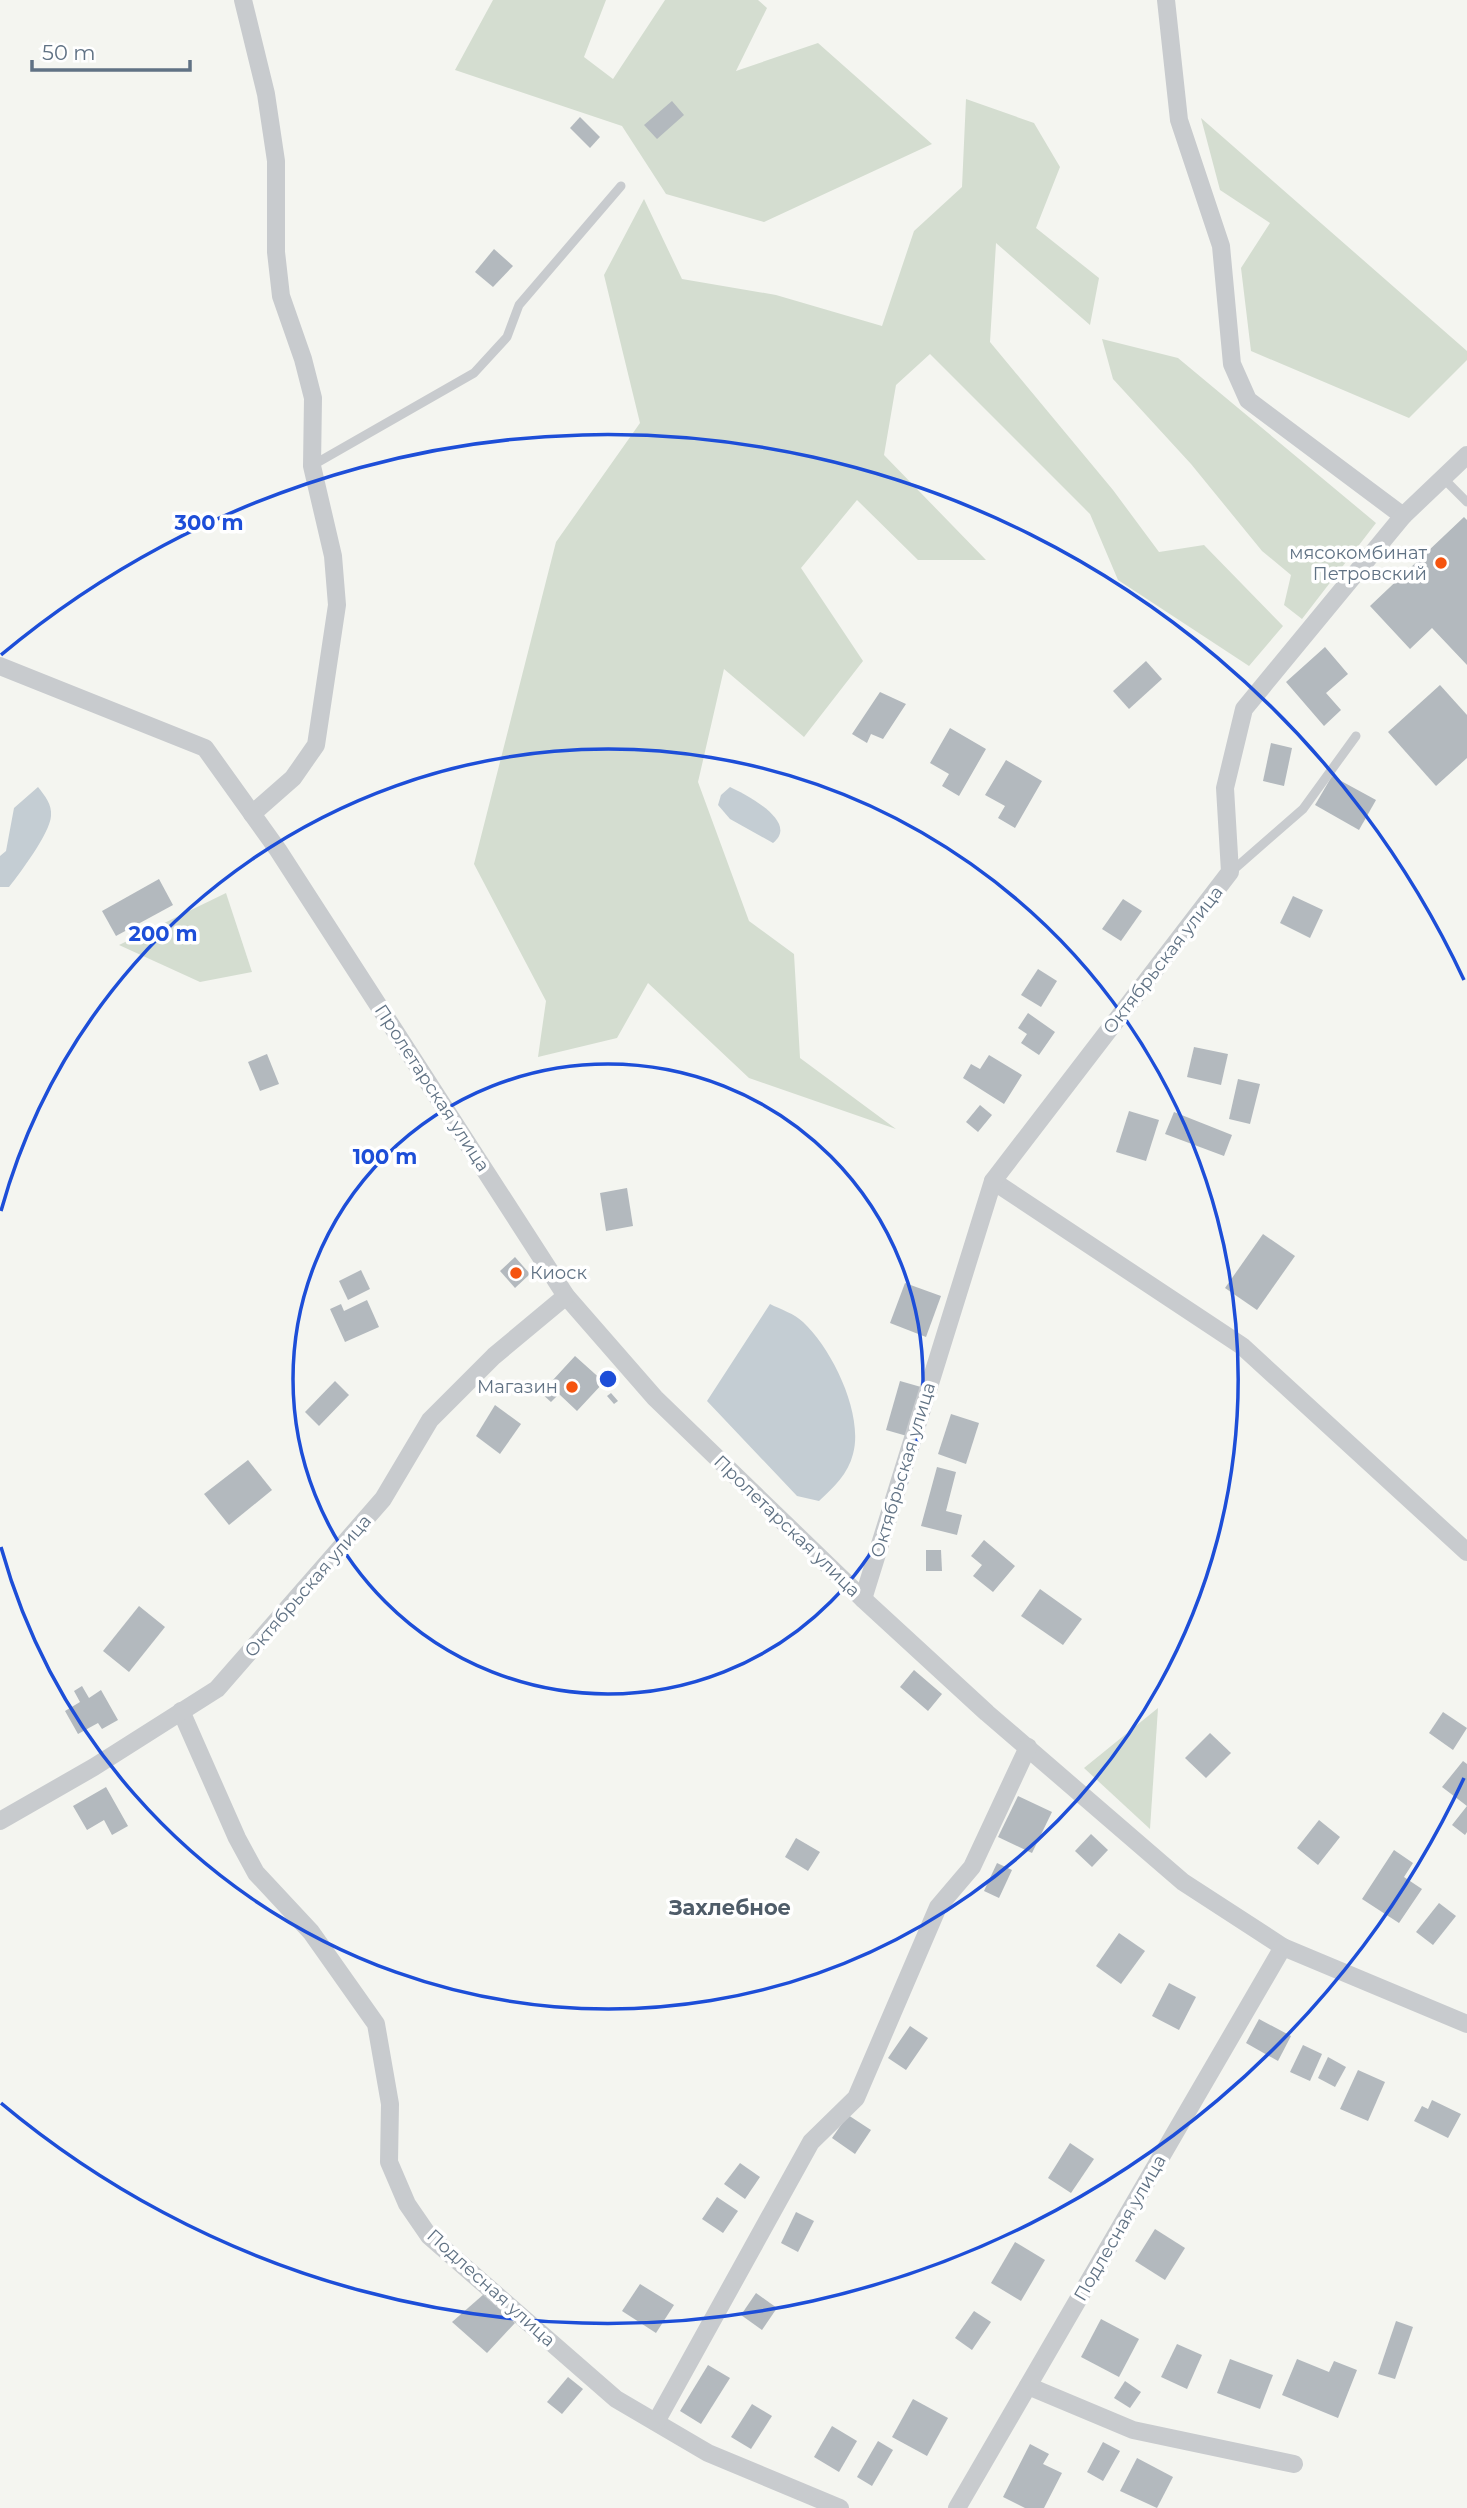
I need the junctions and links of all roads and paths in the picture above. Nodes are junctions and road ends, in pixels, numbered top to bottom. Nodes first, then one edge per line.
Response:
1 (243, 0) edge
2 (1166, 0) edge
3 (621, 186) dead end
4 (1467, 455) edge
5 (312, 466) junction
6 (1443, 478) junction
7 (1467, 502) edge
8 (1403, 516) junction
9 (0, 666) edge
10 (1356, 736) dead end
11 (253, 814) junction
12 (1230, 873) junction
13 (993, 1181) junction
14 (566, 1296) junction
15 (1467, 1552) edge
16 (863, 1599) junction
17 (181, 1711) junction
18 (1028, 1747) junction
19 (0, 1821) edge
20 (1283, 1947) junction
21 (1467, 2024) edge
22 (1028, 2386) junction
23 (656, 2422) junction
24 (1294, 2464) dead end
25 (840, 2508) edge
26 (957, 2508) edge

1 - 5 street
2 - 8 street
3 - 5 lane
4 - 6 street, Октябрьская улица
5 - 11 street
6 - 7 lane
6 - 8 street, Октябрьская улица
8 - 12 street, Октябрьская улица
9 - 11 street, Пролетарская улица
10 - 12 lane
11 - 14 street, Пролетарская улица
12 - 13 street, Октябрьская улица
13 - 15 street
13 - 16 street, Октябрьская улица
14 - 16 street, Пролетарская улица
14 - 17 street, Октябрьская улица
16 - 18 street, Пролетарская улица
17 - 19 street, Октябрьская улица
17 - 23 street, Подлесная улица
18 - 20 street, Пролетарская улица
18 - 23 street
20 - 21 street, Пролетарская улица
20 - 22 street, Подлесная улица
22 - 24 street
22 - 26 street, Подлесная улица
23 - 25 street, Подлесная улица

